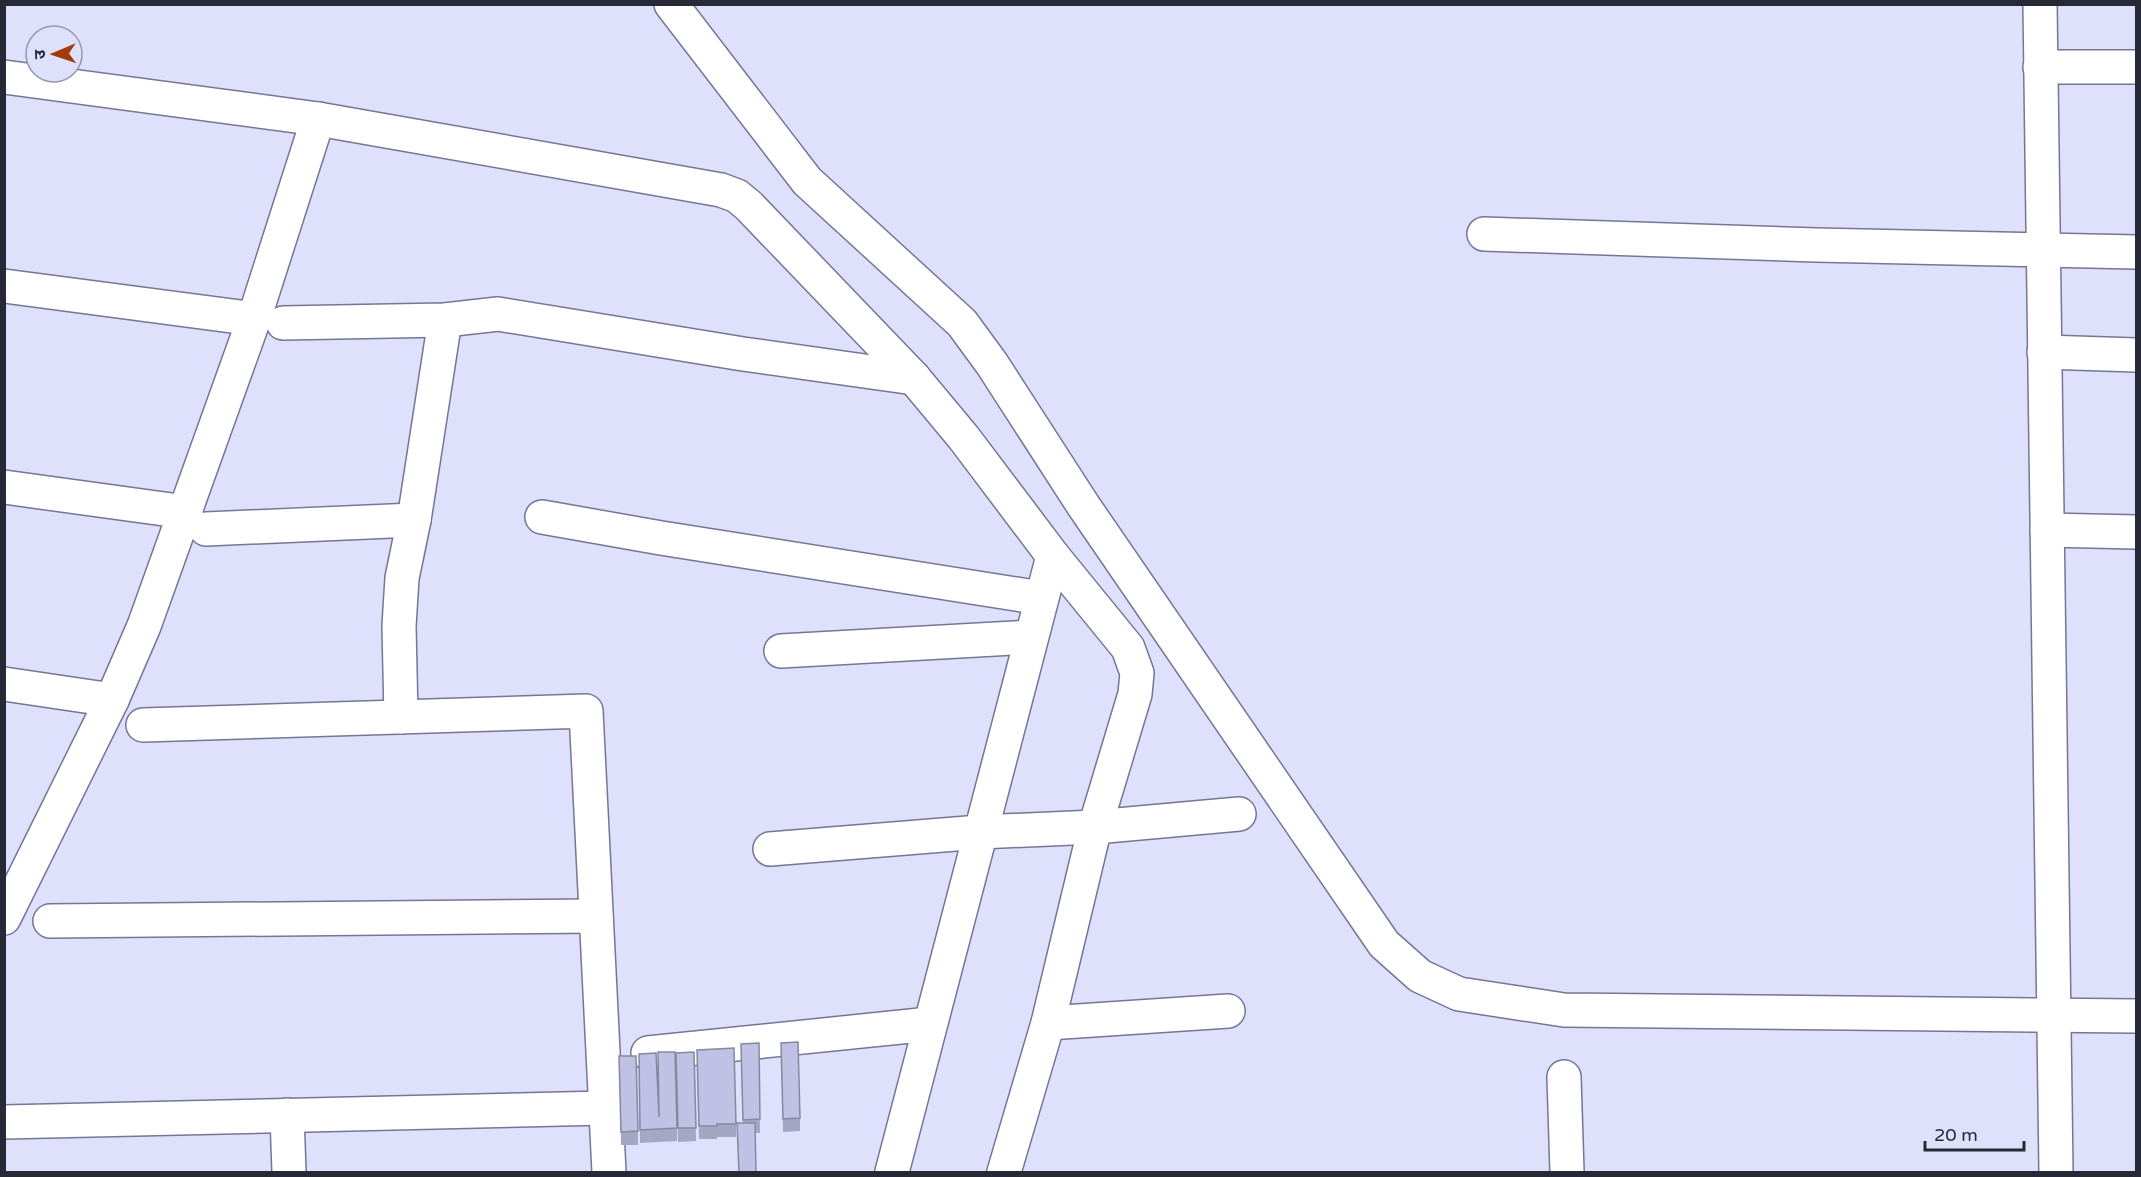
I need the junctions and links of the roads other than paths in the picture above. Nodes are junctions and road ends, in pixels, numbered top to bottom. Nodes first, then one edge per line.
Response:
1 (671, 4) edge
2 (2040, 4) edge
3 (2040, 67) junction
4 (2136, 67) edge
5 (4, 77) edge
6 (318, 119) junction
7 (1484, 234) dead end
8 (2043, 250) junction
9 (2136, 252) edge
10 (4, 286) edge
11 (445, 320) junction
12 (269, 321) junction
13 (2044, 352) junction
14 (2136, 355) edge
15 (914, 378) junction
16 (4, 487) edge
17 (542, 517) dead end
18 (196, 520) junction
19 (414, 520) junction
20 (2047, 530) junction
21 (2136, 532) edge
22 (1053, 556) junction
23 (1041, 598) junction
24 (1030, 637) junction
25 (781, 651) dead end
26 (4, 684) edge
27 (112, 700) junction
28 (401, 717) junction
29 (143, 725) dead end
30 (1239, 814) dead end
31 (1095, 826) junction
32 (980, 832) junction
33 (771, 849) dead end
34 (8, 901) edge
35 (596, 916) junction
36 (50, 921) dead end
37 (2053, 993) junction
38 (1227, 1011) dead end
39 (2136, 1016) edge
40 (1048, 1023) junction
41 (930, 1024) junction
42 (648, 1053) edge
43 (1564, 1077) dead end
44 (606, 1108) junction
45 (287, 1115) junction
46 (4, 1122) edge
47 (289, 1173) edge
48 (609, 1173) edge
49 (892, 1173) edge
50 (1004, 1173) edge
51 (1567, 1173) edge
52 (2056, 1173) edge

1 - 37 street
2 - 3 street
3 - 4 street
3 - 8 street
5 - 6 street
6 - 12 street
6 - 15 street
7 - 8 street
8 - 9 street
8 - 13 street
10 - 12 street
11 - 12 street
11 - 15 street
11 - 19 street
12 - 18 street
13 - 14 street
13 - 20 street
15 - 22 street
16 - 18 street
17 - 23 street
18 - 19 street
18 - 27 street
19 - 28 street
20 - 21 street
20 - 37 street
22 - 23 street
22 - 31 street
23 - 24 street
24 - 25 street
24 - 32 street
26 - 27 street
27 - 34 street
28 - 29 street
28 - 35 street
30 - 31 street
31 - 32 street
31 - 40 street
32 - 33 street
32 - 41 street
35 - 36 street
35 - 44 street
37 - 39 street
37 - 52 street
38 - 40 street
40 - 50 street
41 - 42 street
41 - 49 street
43 - 51 street
44 - 45 street
44 - 48 street
45 - 46 street
45 - 47 street

